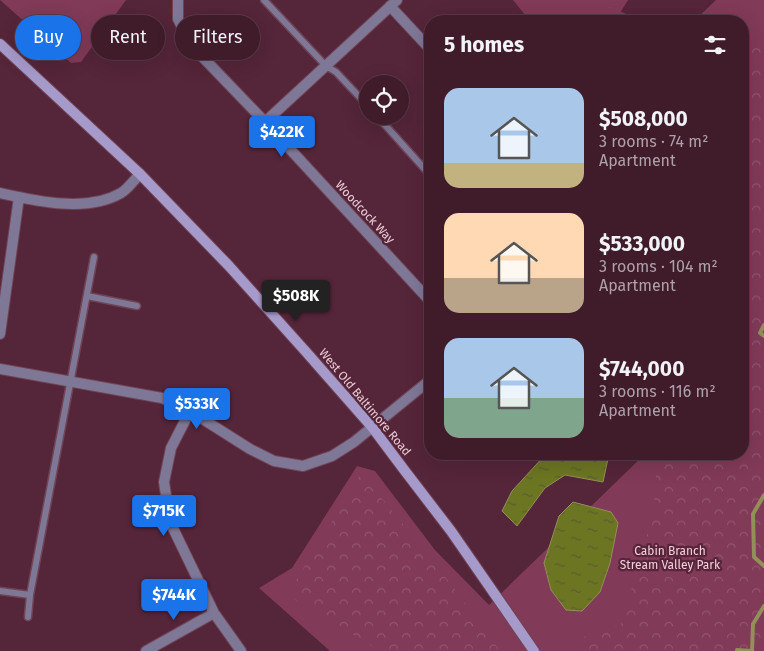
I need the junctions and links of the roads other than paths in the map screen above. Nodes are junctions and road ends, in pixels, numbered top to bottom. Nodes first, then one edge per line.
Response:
1 (178, 0) edge
2 (264, 0) edge
3 (394, 3) edge
4 (424, 41) edge
5 (0, 44) edge
6 (326, 66) junction
7 (359, 96) edge
8 (266, 122) junction
9 (384, 125) edge
10 (424, 168) edge
11 (140, 174) junction
12 (0, 193) edge
13 (19, 197) junction
14 (94, 257) dead end
15 (424, 292) edge
16 (87, 296) junction
17 (137, 306) dead end
18 (0, 334) edge
19 (0, 369) edge
20 (71, 381) junction
21 (424, 385) edge
22 (190, 411) junction
23 (372, 427) junction
24 (0, 591) edge
25 (30, 595) junction
26 (214, 613) junction
27 (28, 617) dead end
28 (146, 651) edge
29 (241, 651) edge
30 (534, 651) edge

1 - 8 street, Woodcock Way
2 - 6 lane
3 - 4 street
3 - 6 street
5 - 11 street, West Old Baltimore Road
6 - 7 lane
6 - 8 street
8 - 15 street, Woodcock Way
9 - 10 lane
11 - 13 street
11 - 23 street, West Old Baltimore Road
12 - 13 street
13 - 18 street
14 - 16 lane
16 - 17 lane
16 - 20 lane
19 - 20 street
20 - 22 street
20 - 25 lane
21 - 23 street
22 - 23 street
22 - 26 street
23 - 30 street, West Old Baltimore Road
24 - 25 lane
25 - 27 lane
26 - 28 street
26 - 29 street

